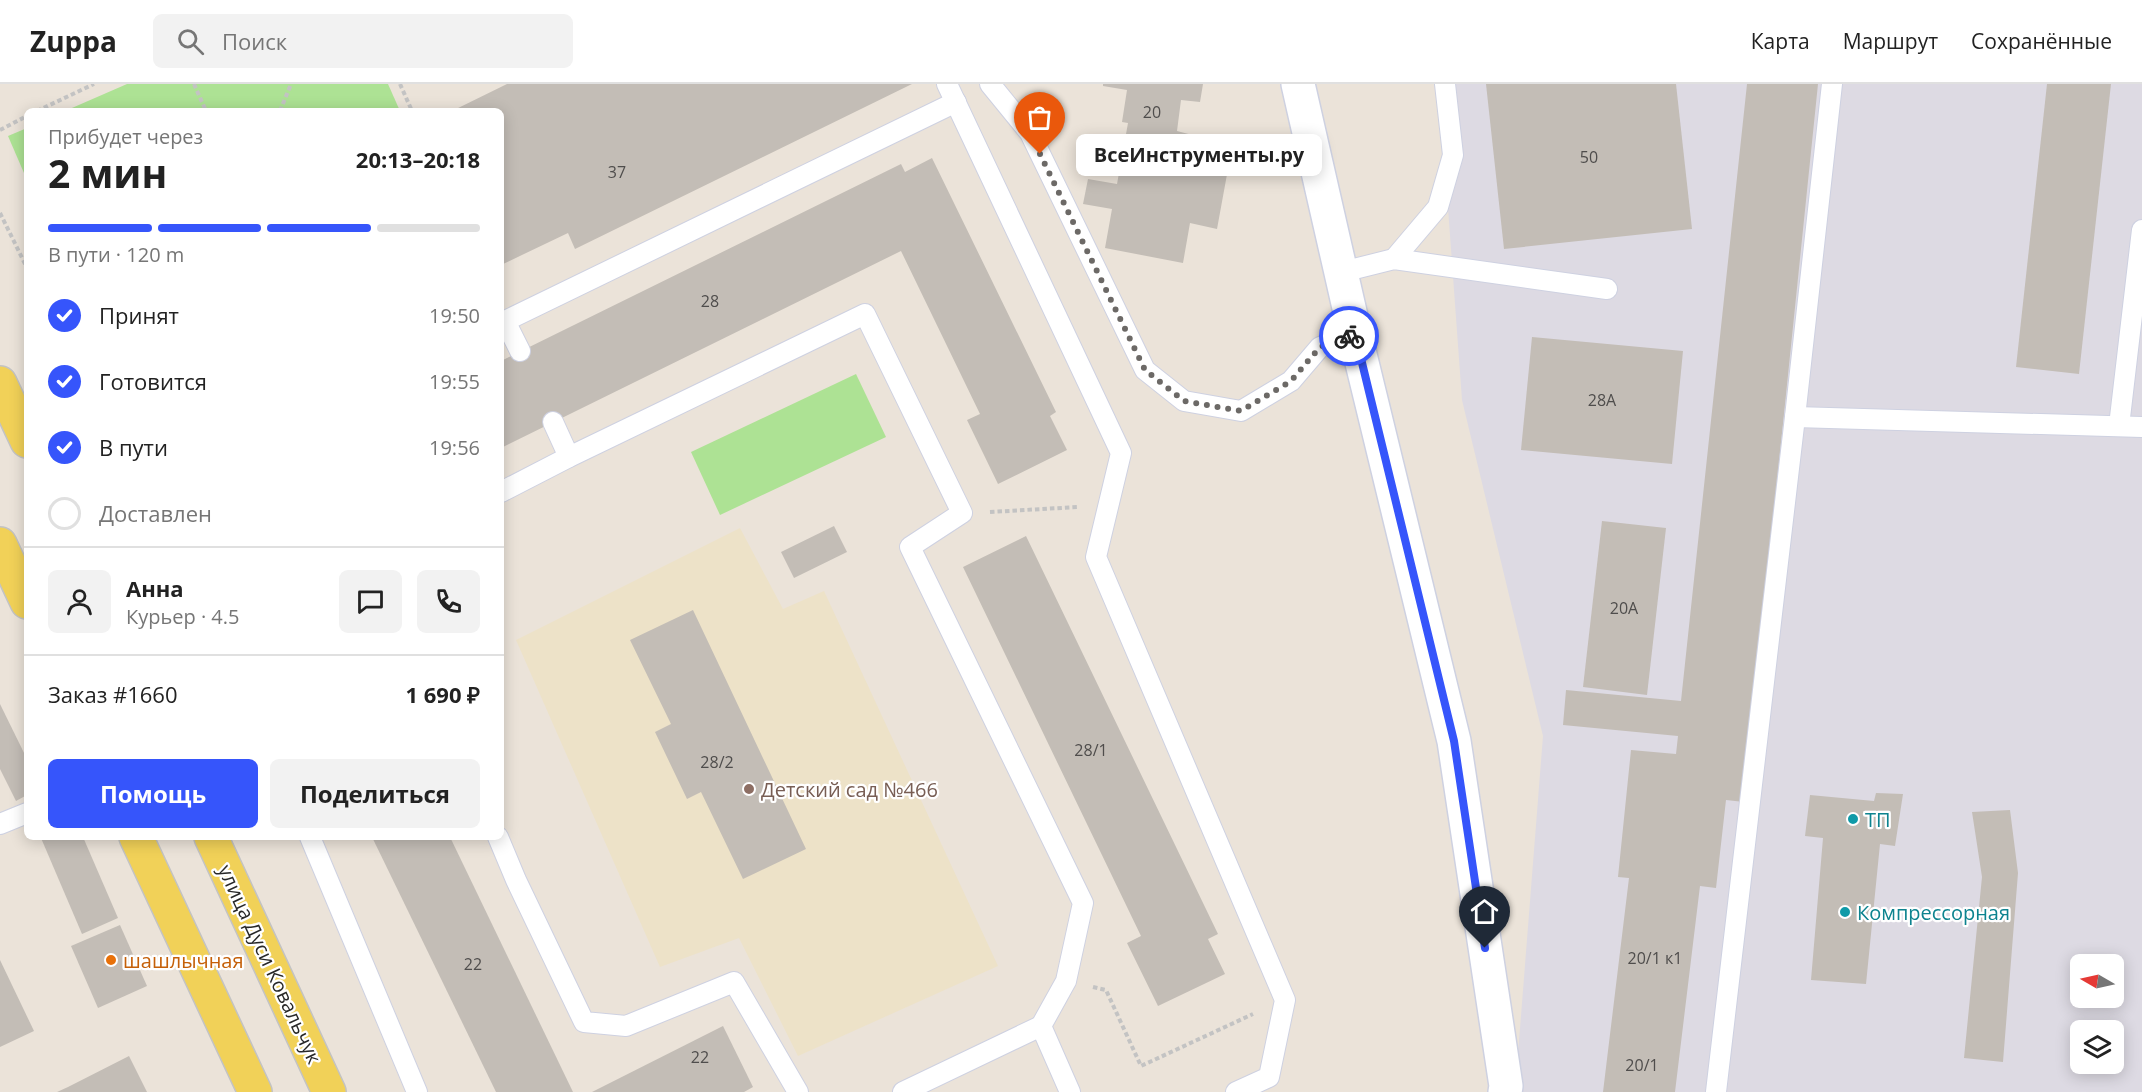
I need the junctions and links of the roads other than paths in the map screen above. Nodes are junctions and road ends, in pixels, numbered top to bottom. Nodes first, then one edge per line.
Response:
1 (947, 84) edge
2 (990, 84) edge
3 (1298, 84) edge
4 (1445, 84) edge
5 (1832, 84) edge
6 (956, 102) junction
7 (2142, 230) edge
8 (1394, 259) junction
9 (1342, 272) junction
10 (1607, 289) dead end
11 (504, 322) edge
12 (504, 324) edge
13 (1355, 334) junction
14 (520, 351) dead end
15 (0, 383) edge
16 (1795, 417) junction
17 (553, 422) dead end
18 (2119, 426) junction
19 (2142, 427) edge
20 (24, 435) edge
21 (569, 457) junction
22 (504, 490) edge
23 (0, 544) edge
24 (24, 596) edge
25 (24, 814) edge
26 (0, 824) edge
27 (137, 840) edge
28 (212, 840) edge
29 (311, 840) edge
30 (499, 840) edge
31 (1041, 1026) junction
32 (255, 1092) edge
33 (329, 1092) edge
34 (417, 1092) edge
35 (798, 1092) edge
36 (903, 1092) edge
37 (1070, 1092) edge
38 (1236, 1092) edge
39 (1504, 1092) edge
40 (1716, 1092) edge

1 - 6 lane
2 - 13 lane
3 - 9 street
4 - 8 lane
5 - 16 lane
6 - 11 lane
6 - 38 lane
7 - 18 lane
8 - 9 lane
8 - 10 lane
9 - 13 street
12 - 14 lane
13 - 39 street
15 - 20 main road
16 - 18 lane
16 - 40 lane
17 - 21 lane
18 - 19 lane
21 - 22 lane
21 - 31 lane
23 - 24 main road
25 - 26 lane
27 - 32 main road
28 - 33 main road, улица Дуси Ковальчук
29 - 34 lane
30 - 35 lane
31 - 36 lane
31 - 37 lane

